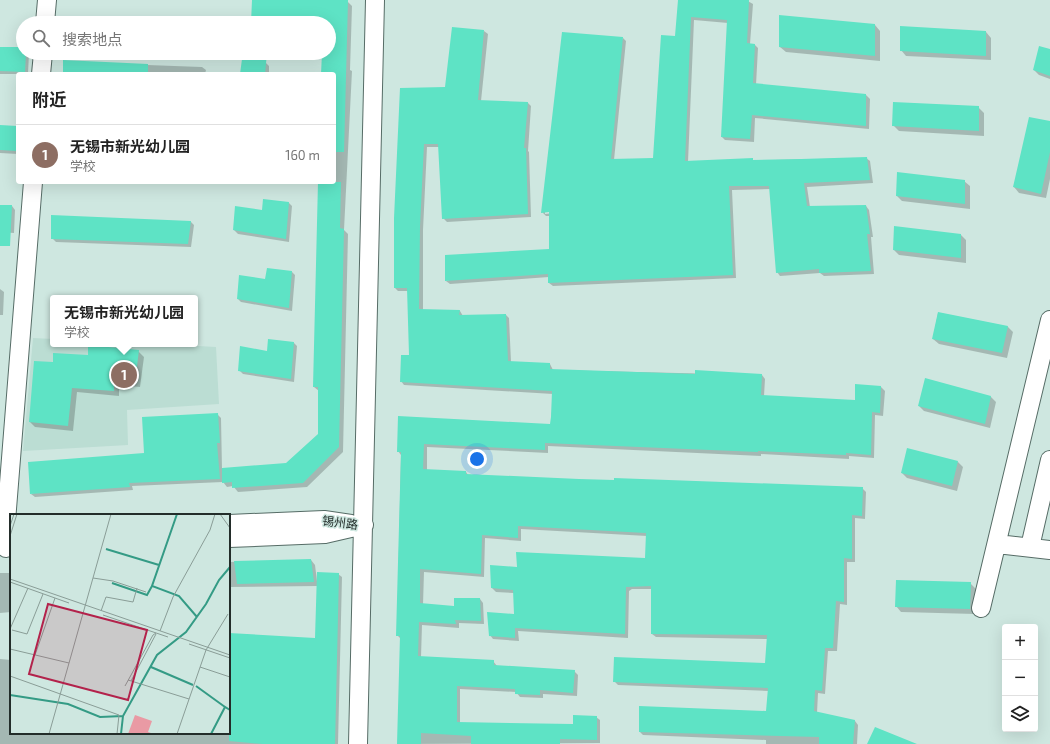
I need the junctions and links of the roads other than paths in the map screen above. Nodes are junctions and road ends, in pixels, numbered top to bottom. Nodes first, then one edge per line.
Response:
1 (47, 0) edge
2 (375, 0) edge
3 (46, 16) edge
4 (42, 60) edge
5 (41, 72) edge
6 (33, 184) edge
7 (1050, 320) edge
8 (1050, 460) edge
9 (230, 524) edge
10 (364, 526) junction
11 (230, 538) edge
12 (6, 541) edge
13 (997, 544) junction
14 (1030, 547) junction
15 (1050, 550) edge
16 (981, 608) dead end
17 (358, 744) edge

1 - 3 street
2 - 10 street
4 - 5 street
6 - 12 street
7 - 13 street
8 - 14 street
9 - 10 street, 锡州路
10 - 11 street, 锡州路
10 - 17 street
13 - 14 street
13 - 16 street
14 - 15 street

